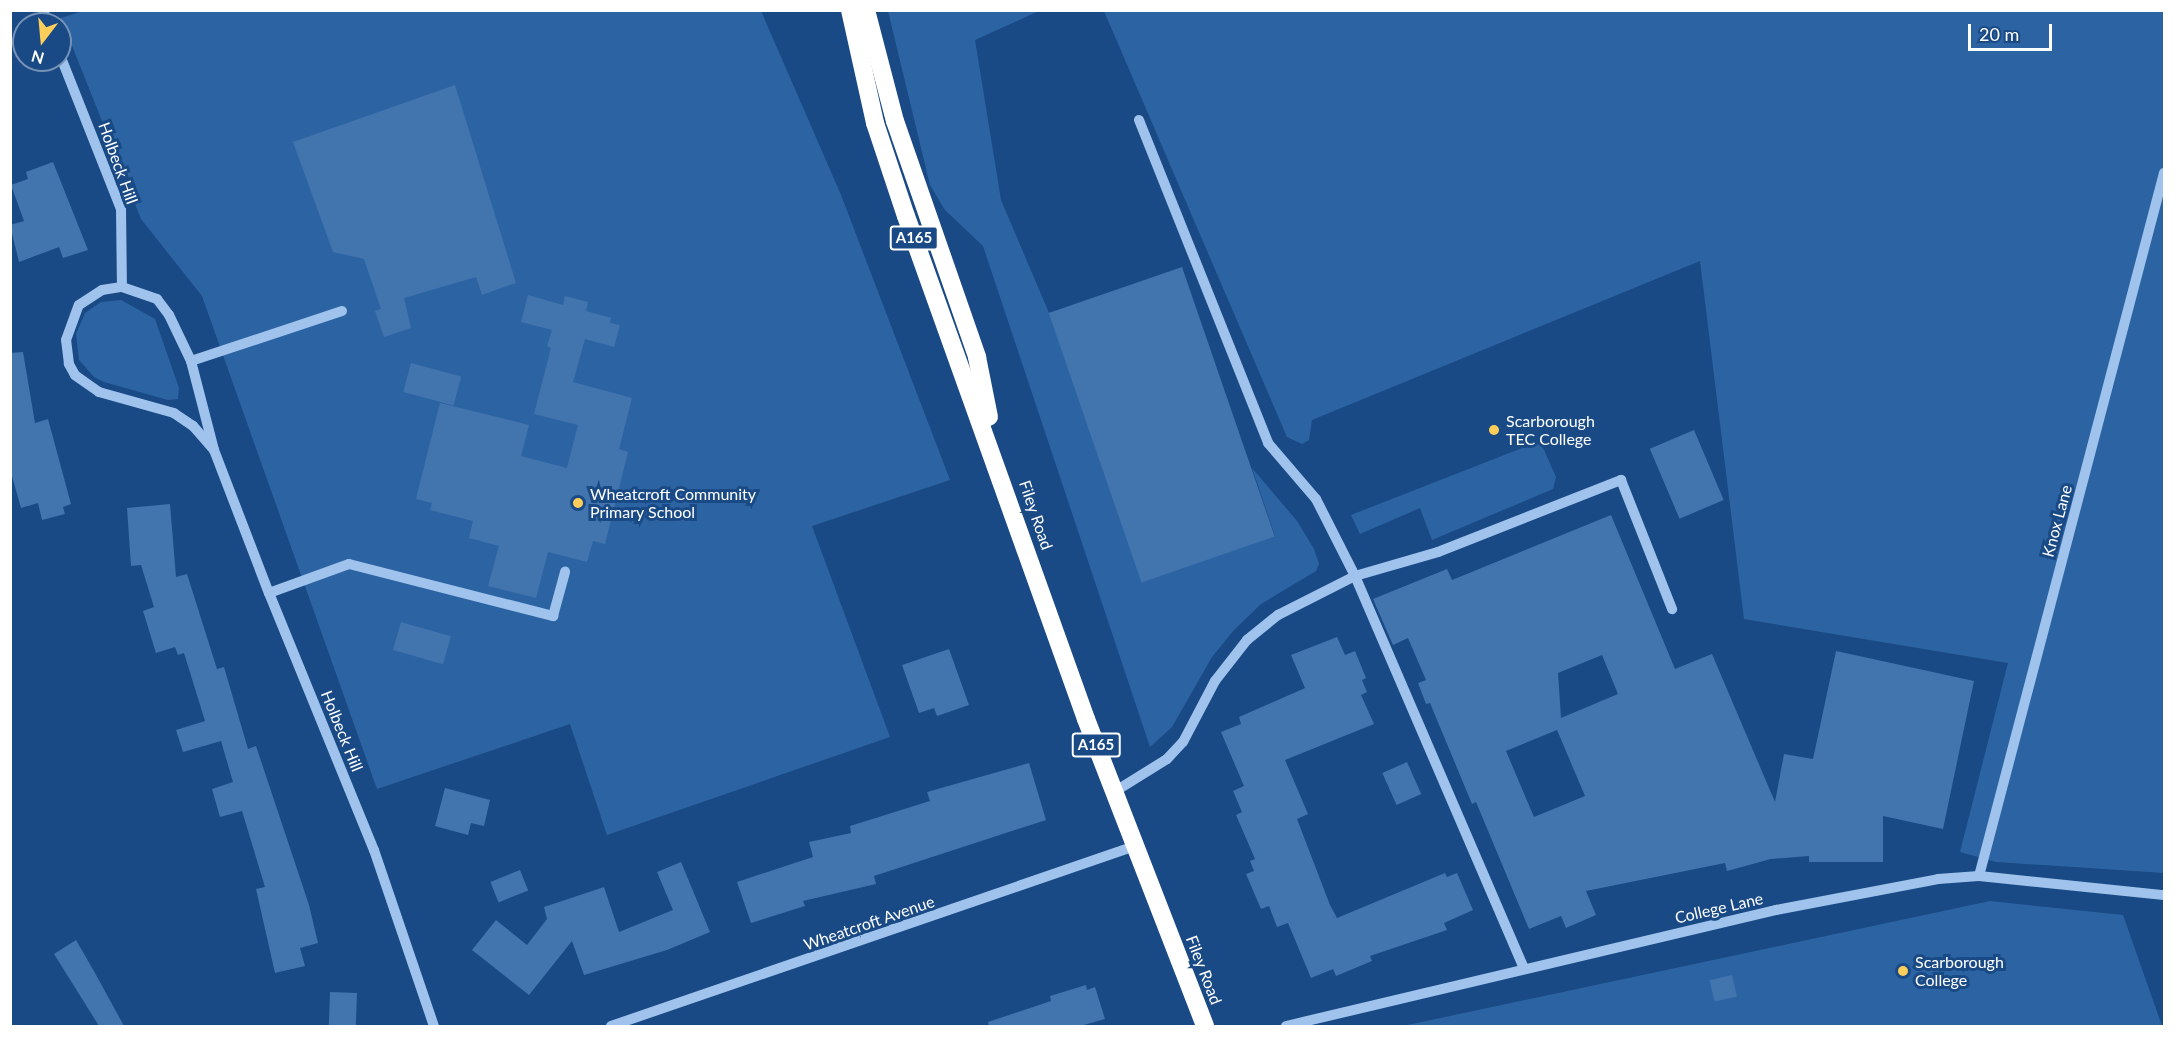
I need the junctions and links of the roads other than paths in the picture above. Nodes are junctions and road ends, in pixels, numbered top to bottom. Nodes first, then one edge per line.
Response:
1 (850, 10) edge
2 (866, 10) edge
3 (67, 72) edge
4 (1139, 120) dead end
5 (2164, 173) edge
6 (122, 287) junction
7 (342, 311) dead end
8 (191, 362) junction
9 (214, 450) junction
10 (997, 460) junction
11 (565, 572) dead end
12 (1355, 576) junction
13 (269, 593) junction
14 (1672, 609) dead end
15 (1114, 792) junction
16 (1135, 846) junction
17 (1979, 876) junction
18 (2164, 895) edge
19 (1523, 968) junction
20 (434, 1026) edge
21 (611, 1026) edge
22 (1205, 1026) edge
23 (1286, 1026) edge

1 - 10 highway, Filey Road / A165
2 - 10 highway
3 - 6 street, Holbeck Hill
4 - 12 street
5 - 17 street, Knox Lane
6 - 8 street, Holbeck Hill
6 - 9 street, Holbeck Hill
7 - 8 street
8 - 9 street, Holbeck Hill
9 - 13 street, Holbeck Hill
10 - 15 highway, Filey Road / A165
11 - 13 street
12 - 14 street
12 - 15 street
12 - 19 street
13 - 20 street, Holbeck Hill
15 - 16 highway, Filey Road / A165
16 - 21 street, Wheatcroft Avenue
16 - 22 highway, Filey Road / A165
17 - 18 street, College Lane
17 - 19 street, College Lane
19 - 23 street, College Lane

